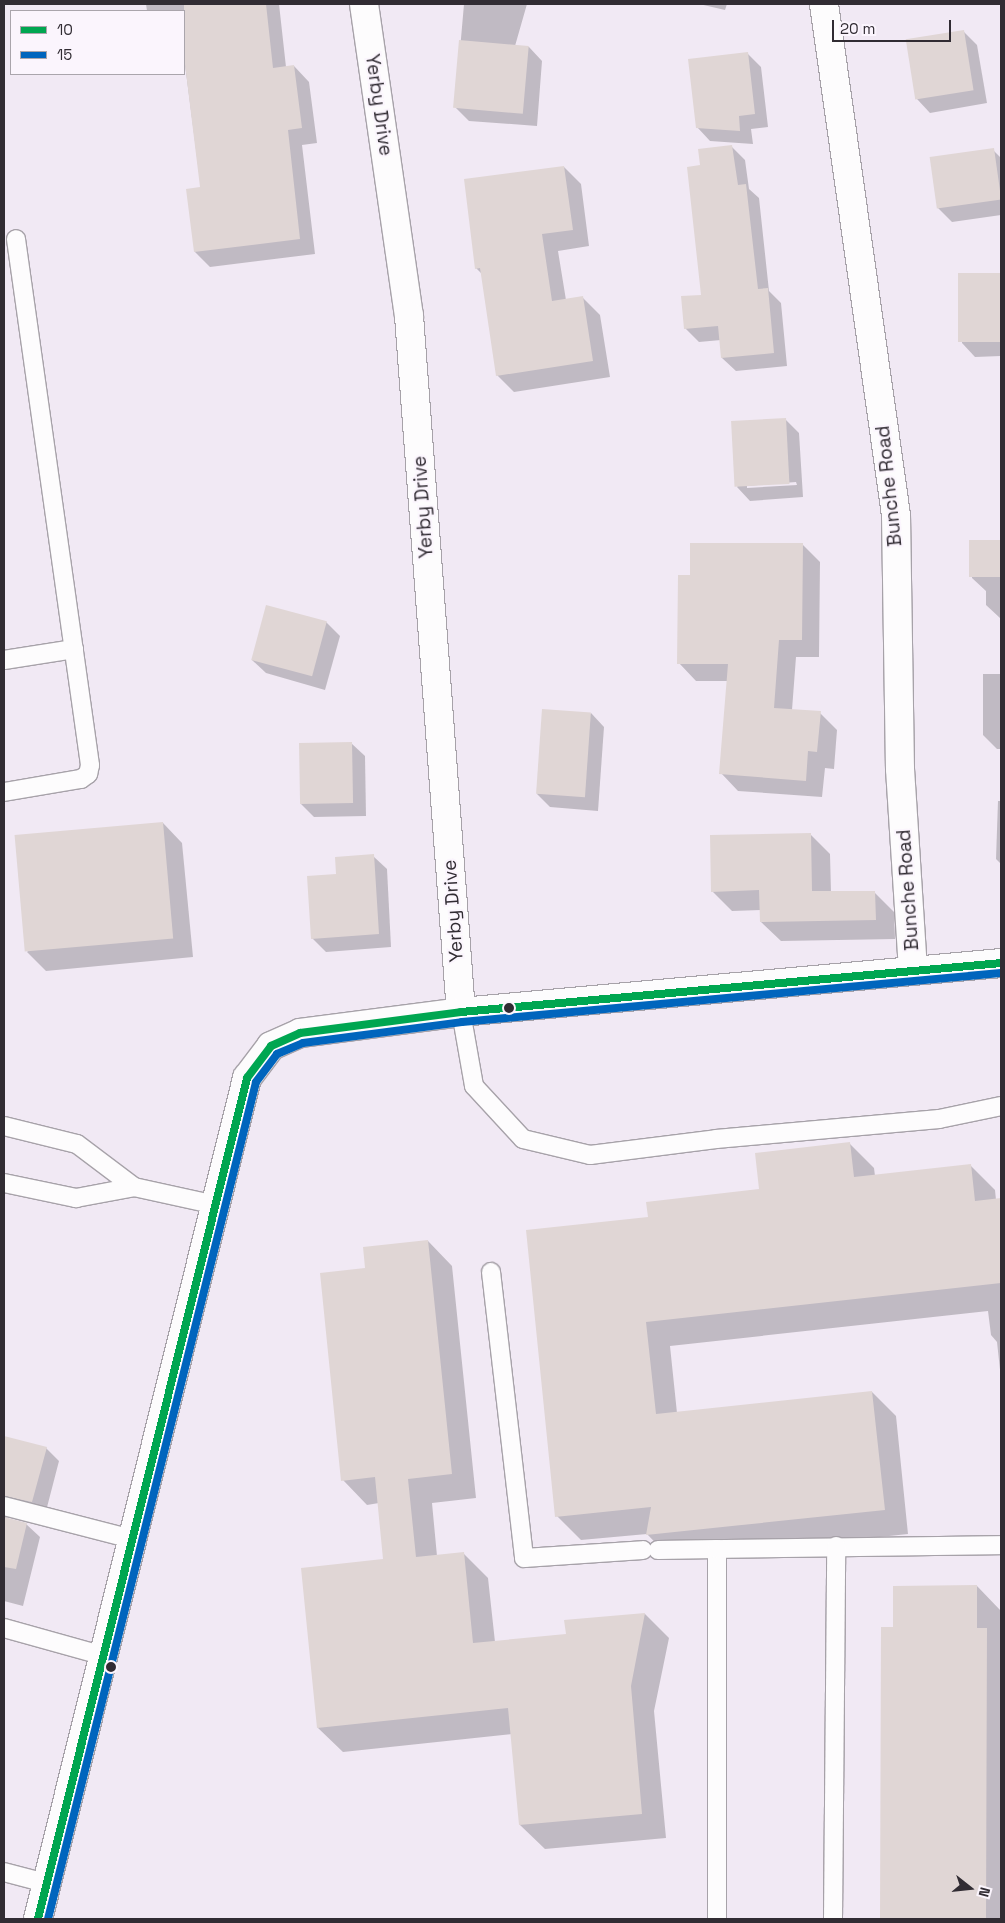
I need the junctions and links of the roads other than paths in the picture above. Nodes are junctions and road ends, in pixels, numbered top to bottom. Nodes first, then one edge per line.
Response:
1 (364, 4) edge
2 (824, 4) edge
3 (16, 240) dead end
4 (74, 649) junction
5 (4, 660) edge
6 (4, 792) edge
7 (1001, 963) edge
8 (913, 971) junction
9 (461, 1012) junction
10 (1001, 1106) edge
11 (4, 1126) edge
12 (4, 1183) edge
13 (134, 1187) junction
14 (216, 1205) junction
15 (491, 1272) dead end
16 (4, 1506) edge
17 (132, 1539) junction
18 (1001, 1545) edge
19 (836, 1546) junction
20 (717, 1549) junction
21 (4, 1628) edge
22 (104, 1656) junction
23 (4, 1872) edge
24 (46, 1884) junction
25 (38, 1919) edge
26 (717, 1919) edge
27 (833, 1919) edge

1 - 9 street, Yerby Drive
2 - 8 street, Bunche Road
3 - 4 lane
4 - 5 lane
4 - 6 lane
7 - 8 street
8 - 9 street
9 - 10 lane
9 - 14 street
11 - 13 lane
12 - 13 lane
13 - 14 lane
14 - 17 street
15 - 20 lane
16 - 17 lane
17 - 22 street
18 - 19 lane
19 - 20 lane
19 - 27 lane
20 - 26 lane
21 - 22 lane
22 - 24 street
23 - 24 lane
24 - 25 street

